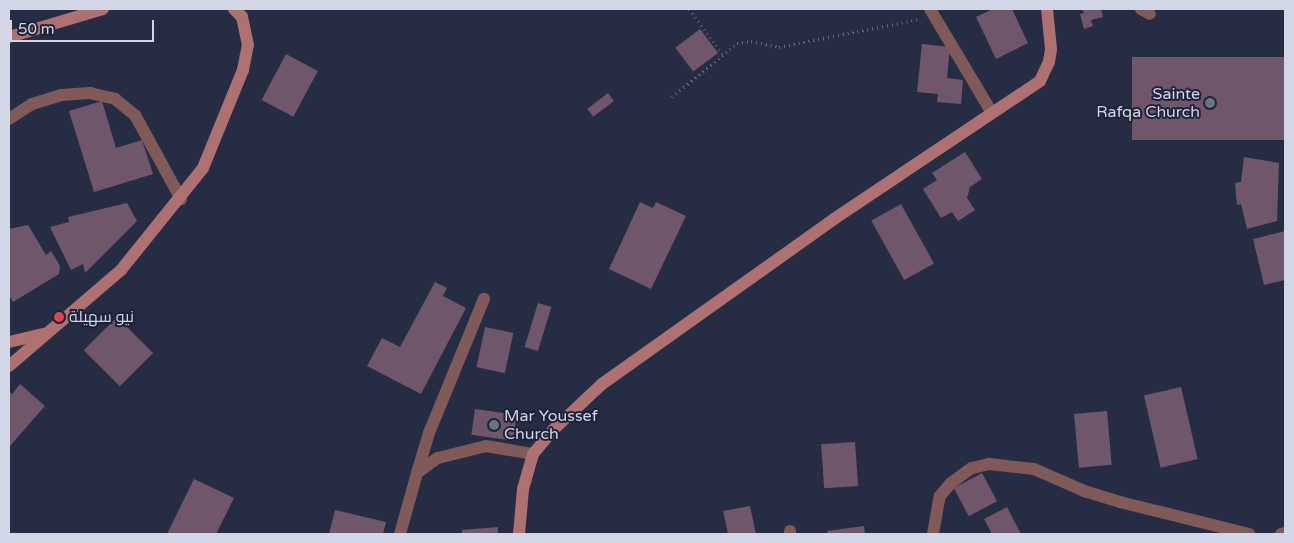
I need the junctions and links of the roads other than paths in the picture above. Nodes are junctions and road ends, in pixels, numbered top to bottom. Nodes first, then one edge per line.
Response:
1 (103, 9) edge
2 (234, 9) edge
3 (1046, 9) edge
4 (932, 12) edge
5 (9, 37) edge
6 (992, 113) junction
7 (9, 118) edge
8 (181, 199) junction
9 (484, 300) dead end
10 (44, 334) junction
11 (9, 342) edge
12 (9, 366) edge
13 (533, 454) junction
14 (417, 473) junction
15 (1285, 533) edge
16 (400, 534) edge
17 (519, 534) edge
18 (933, 534) edge
19 (1249, 534) edge
20 (1281, 534) edge

1 - 5 street
2 - 8 street
3 - 6 street
4 - 6 street
6 - 13 street
7 - 8 street
8 - 10 street
9 - 14 street
10 - 11 street
10 - 12 street
13 - 14 street
13 - 17 street
14 - 16 street
15 - 20 street
18 - 19 street

